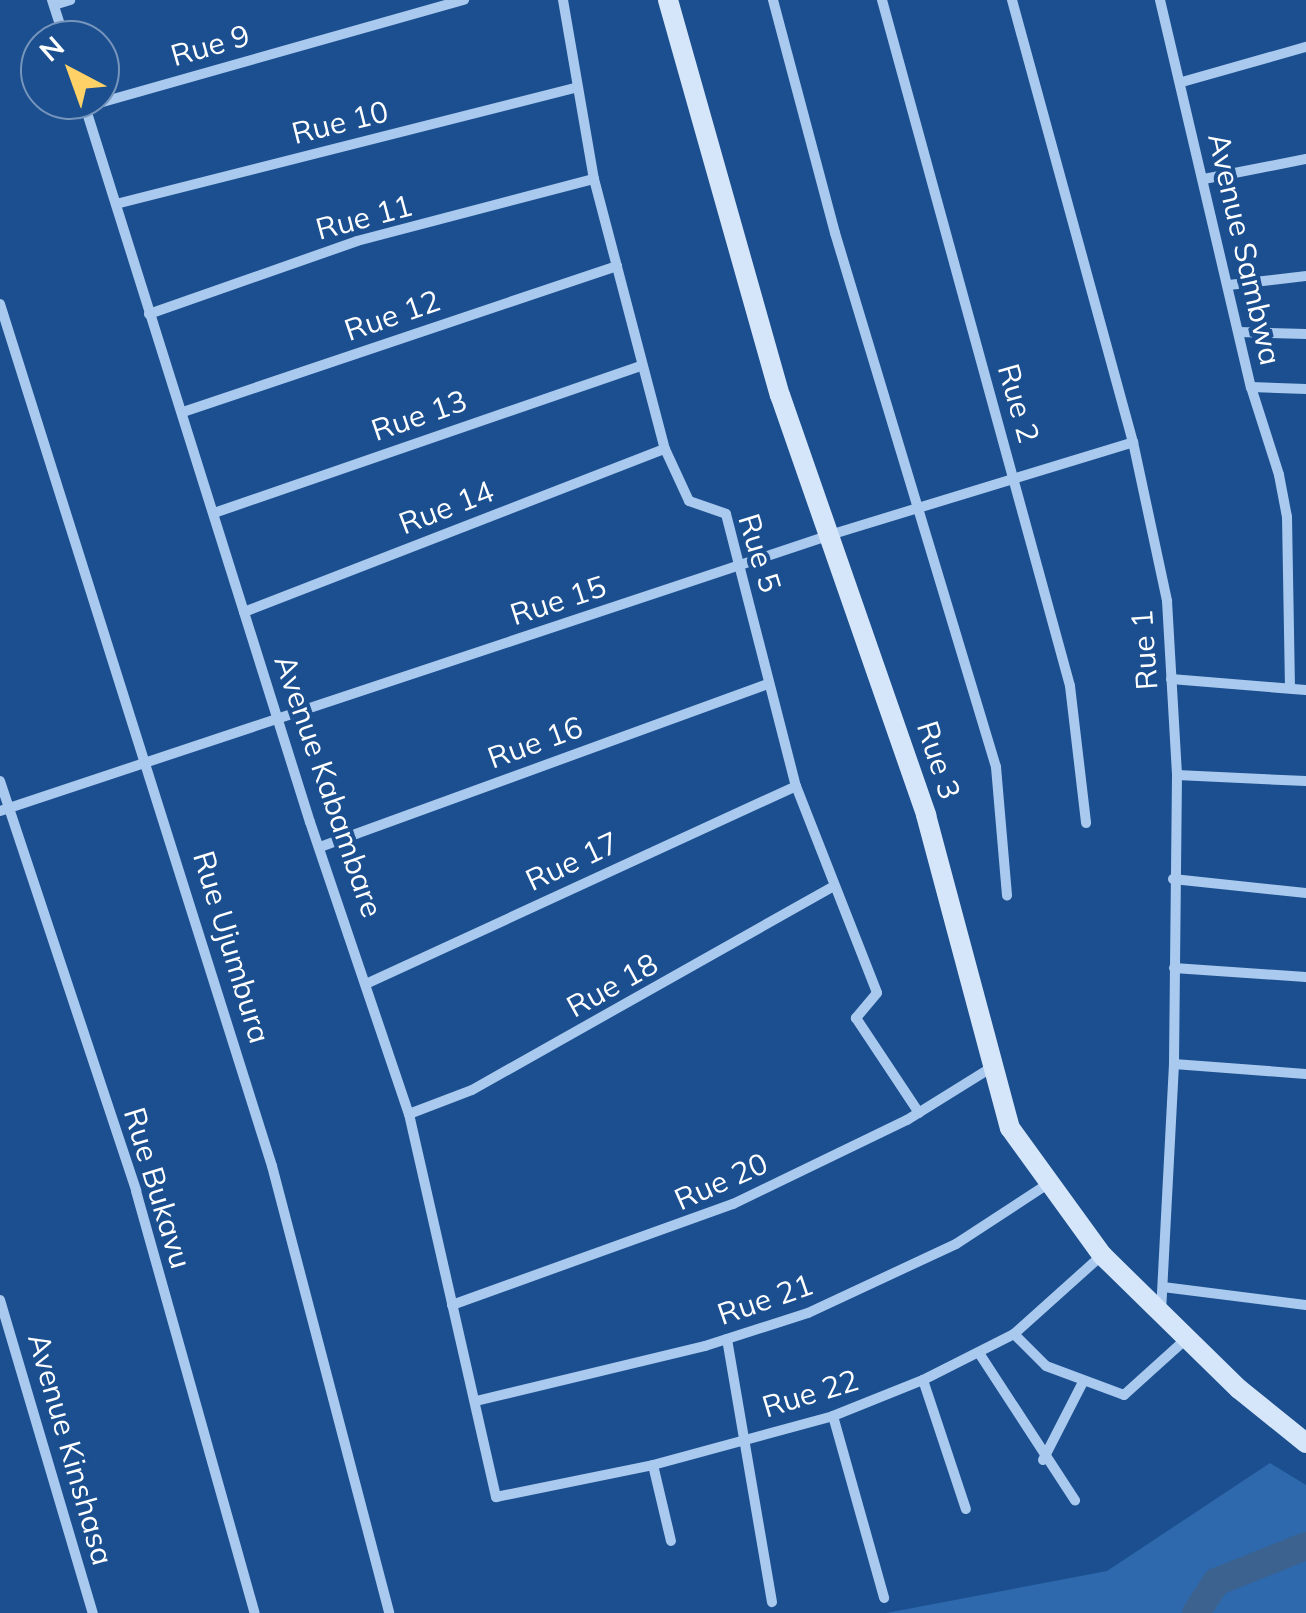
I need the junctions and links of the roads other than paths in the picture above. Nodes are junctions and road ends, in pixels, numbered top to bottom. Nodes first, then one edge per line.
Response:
1 (70, 0) edge
2 (464, 0) edge
3 (563, 0) edge
4 (668, 0) edge
5 (773, 0) edge
6 (882, 0) edge
7 (1012, 0) edge
8 (1160, 0) edge
9 (53, 3) edge
10 (1306, 46) edge
11 (1182, 82) junction
12 (576, 88) junction
13 (120, 93) edge
14 (89, 120) edge
15 (1306, 160) edge
16 (594, 178) junction
17 (1204, 179) junction
18 (116, 204) junction
19 (616, 266) junction
20 (1306, 276) edge
21 (1229, 284) junction
22 (0, 304) edge
23 (149, 314) junction
24 (1239, 332) junction
25 (1306, 334) edge
26 (642, 366) junction
27 (1251, 387) junction
28 (1306, 389) edge
29 (182, 412) junction
30 (1134, 442) junction
31 (665, 449) junction
32 (1014, 477) junction
33 (917, 508) junction
34 (214, 513) junction
35 (833, 534) junction
36 (742, 566) junction
37 (244, 612) junction
38 (1171, 679) junction
39 (768, 684) junction
40 (1290, 688) junction
41 (1306, 690) edge
42 (279, 718) junction
43 (147, 766) junction
44 (1177, 775) junction
45 (0, 781) edge
46 (1306, 781) edge
47 (796, 786) junction
48 (4, 810) edge
49 (1086, 823) dead end
50 (320, 847) junction
51 (1174, 879) junction
52 (832, 888) junction
53 (1306, 893) edge
54 (1008, 896) dead end
55 (1174, 968) junction
56 (1306, 977) edge
57 (368, 982) junction
58 (1174, 1064) junction
59 (993, 1066) junction
60 (1306, 1074) edge
61 (919, 1112) junction
62 (410, 1114) junction
63 (1046, 1185) junction
64 (1102, 1255) junction
65 (1162, 1287) junction
66 (0, 1300) edge
67 (452, 1304) junction
68 (1306, 1305) edge
69 (1161, 1316) junction
70 (1014, 1334) junction
71 (727, 1339) junction
72 (1186, 1339) junction
73 (980, 1353) junction
74 (923, 1380) junction
75 (1083, 1382) junction
76 (476, 1401) junction
77 (833, 1416) junction
78 (746, 1439) junction
79 (1306, 1443) edge
80 (1043, 1460) junction
81 (653, 1464) junction
82 (496, 1496) joint
83 (1075, 1500) dead end
84 (966, 1509) dead end
85 (671, 1540) dead end
86 (884, 1598) dead end
87 (772, 1602) dead end
88 (92, 1613) edge
89 (255, 1613) edge
90 (389, 1613) edge

1 - 9 street
2 - 13 street, Rue 9
3 - 12 street, Rue 5
4 - 35 street, Rue 3
5 - 33 street
6 - 32 street, Rue 2
7 - 30 street, Rue 1
8 - 11 street, Avenue Sambwa
10 - 11 street
11 - 17 street, Avenue Sambwa
12 - 16 street, Rue 5
12 - 18 street, Rue 10
14 - 18 street, Avenue Kabambare
15 - 17 street
16 - 19 street, Rue 5
16 - 23 street, Rue 11
17 - 21 street, Avenue Sambwa
18 - 23 street, Avenue Kabambare
19 - 26 street, Rue 5
19 - 29 street, Rue 12
20 - 21 street
21 - 24 street, Avenue Sambwa
22 - 43 street, Rue Ujumbura
23 - 29 street, Avenue Kabambare
24 - 25 street
24 - 27 street, Avenue Sambwa
26 - 31 street, Rue 5
26 - 34 street, Rue 13
27 - 28 street
27 - 40 street, Avenue Sambwa
29 - 34 street, Avenue Kabambare
30 - 32 street, Rue 15
30 - 38 street, Rue 1
31 - 36 street, Rue 5
31 - 37 street, Rue 14
32 - 33 street, Rue 15
32 - 49 street, Rue 2
33 - 35 street, Rue 15
33 - 54 street
34 - 37 street, Avenue Kabambare
35 - 36 street, Rue 15
35 - 59 street, Rue 3
36 - 39 street, Rue 5
36 - 42 street, Rue 15
37 - 42 street, Avenue Kabambare
38 - 40 street
38 - 44 street, Rue 1
39 - 47 street, Rue 5
39 - 50 street, Rue 16
40 - 41 street
42 - 43 street, Rue 15
42 - 50 street, Avenue Kabambare
43 - 48 street, Rue 15
43 - 90 street, Rue Ujumbura
44 - 46 street
44 - 51 street, Rue 1
45 - 48 street, Rue Bukavu
47 - 52 street, Rue 5
47 - 57 street, Rue 17
48 - 89 street, Rue Bukavu
50 - 57 street, Avenue Kabambare
51 - 53 street
51 - 55 street, Rue 1
52 - 61 street, Rue 5
52 - 62 street, Rue 18
55 - 56 street
55 - 58 street, Rue 1
57 - 62 street, Avenue Kabambare
58 - 60 street
58 - 65 street, Rue 1
59 - 61 street, Rue 20
59 - 63 street, Rue 3
61 - 67 street, Rue 20
62 - 67 street, Avenue Kabambare
63 - 64 street, Rue 3
63 - 71 street, Rue 21
64 - 69 street, Rue 3
64 - 70 street, Rue 22
65 - 68 street
65 - 69 street, Rue 1
66 - 88 street, Avenue Kinshasa
67 - 76 street, Avenue Kabambare
69 - 72 street, Rue 3
70 - 73 street, Rue 22
70 - 75 street
71 - 76 street, Rue 21
71 - 78 street
72 - 75 street
72 - 79 street, Rue 3
73 - 74 street, Rue 22
73 - 80 street
74 - 77 street, Rue 22
74 - 84 street
75 - 80 street
76 - 82 street, Avenue Kabambare
77 - 78 street, Rue 22
77 - 86 street
78 - 81 street, Rue 22
78 - 87 street
80 - 83 street
81 - 82 street, Rue 22
81 - 85 street

